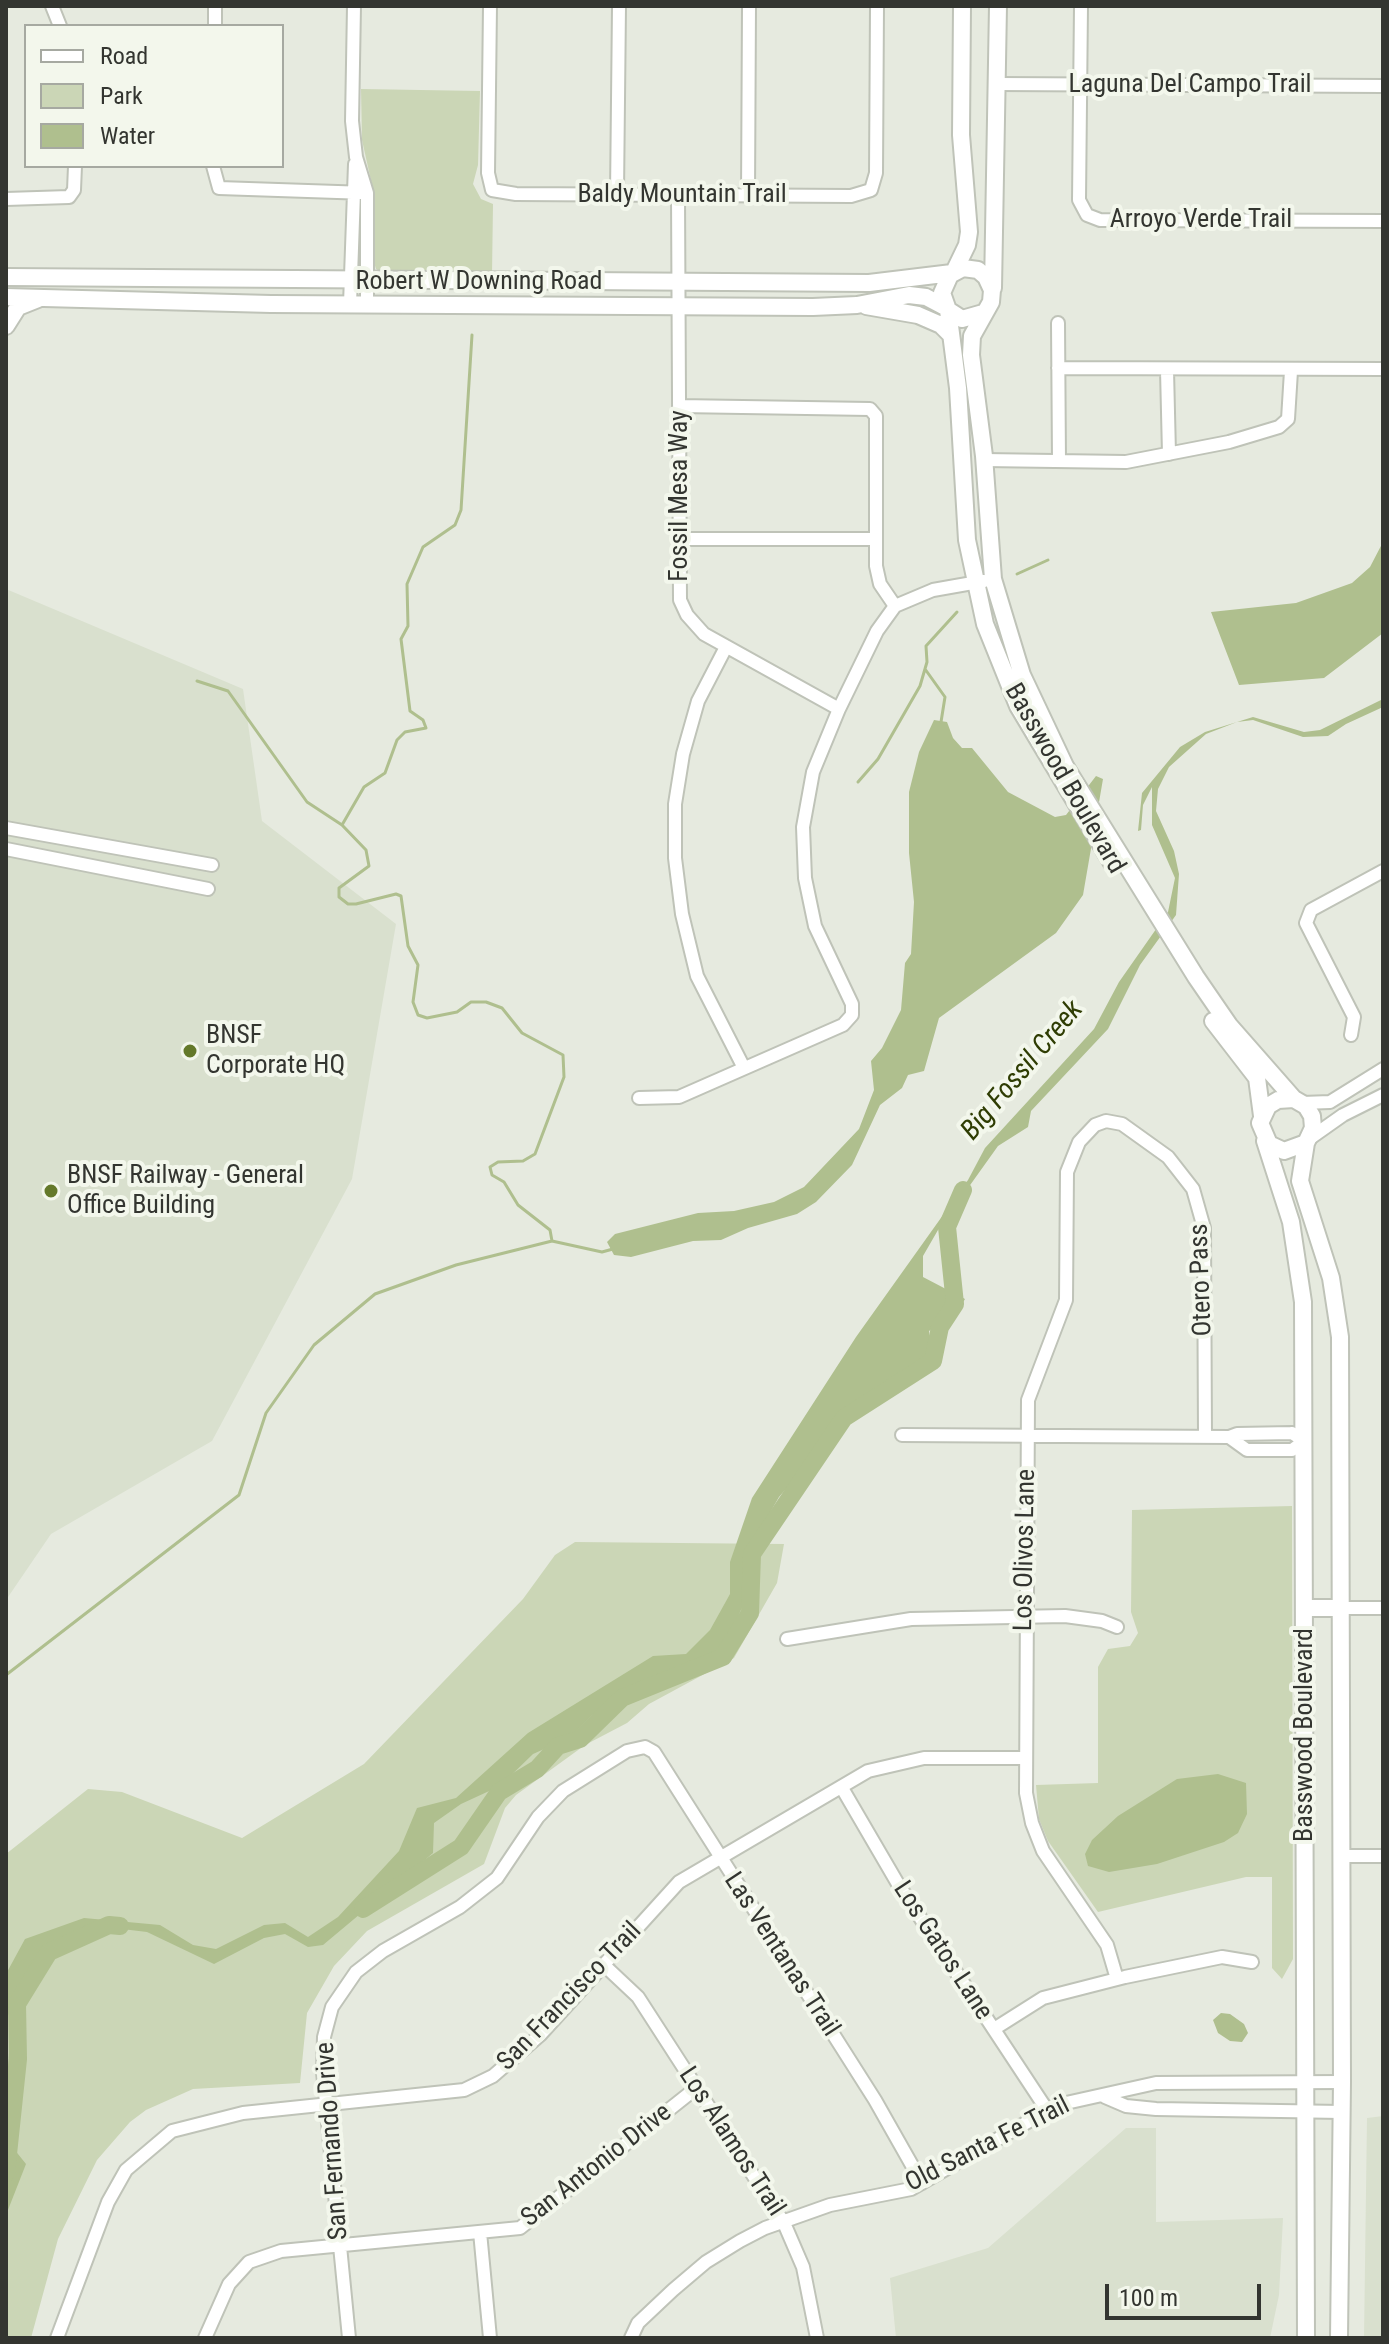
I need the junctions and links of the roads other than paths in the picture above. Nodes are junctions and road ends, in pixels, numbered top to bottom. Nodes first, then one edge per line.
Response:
1 (354, 6) edge
2 (490, 6) edge
3 (619, 6) edge
4 (749, 6) edge
5 (877, 6) edge
6 (962, 6) edge
7 (998, 6) edge
8 (1081, 6) edge
9 (997, 84) junction
10 (1080, 84) junction
11 (1383, 86) edge
12 (356, 157) junction
13 (75, 168) edge
14 (214, 168) edge
15 (351, 192) junction
16 (367, 193) junction
17 (617, 194) junction
18 (678, 195) junction
19 (748, 195) junction
20 (6, 199) edge
21 (1383, 221) edge
22 (953, 272) junction
23 (6, 277) edge
24 (358, 282) junction
25 (679, 283) junction
26 (992, 295) junction
27 (6, 297) edge
28 (43, 297) junction
29 (358, 304) junction
30 (857, 305) junction
31 (679, 306) junction
32 (947, 309) junction
33 (983, 313) junction
34 (1058, 323) dead end
35 (6, 326) edge
36 (950, 334) junction
37 (1058, 368) junction
38 (1383, 369) edge
39 (1167, 370) junction
40 (1291, 371) junction
41 (679, 406) junction
42 (1169, 454) junction
43 (984, 460) junction
44 (1059, 461) junction
45 (679, 539) junction
46 (876, 539) junction
47 (993, 579) junction
48 (975, 583) junction
49 (895, 606) junction
50 (726, 647) junction
51 (839, 709) junction
52 (1060, 768) junction
53 (6, 828) edge
54 (46, 835) junction
55 (6, 849) edge
56 (130, 851) junction
57 (44, 855) junction
58 (212, 865) dead end
59 (1383, 871) edge
60 (124, 873) junction
61 (208, 889) dead end
62 (1180, 963) junction
63 (1351, 1035) dead end
64 (744, 1068) junction
65 (1383, 1069) edge
66 (1383, 1095) edge
67 (639, 1098) dead end
68 (1298, 1101) junction
69 (1262, 1116) junction
70 (1106, 1121) joint
71 (1264, 1138) junction
72 (1308, 1141) junction
73 (1256, 1433) junction
74 (902, 1435) dead end
75 (1027, 1436) junction
76 (1205, 1437) junction
77 (1229, 1437) junction
78 (1304, 1441) junction
79 (1256, 1450) junction
80 (1305, 1608) junction
81 (1342, 1608) junction
82 (1383, 1608) edge
83 (1025, 1618) junction
84 (1117, 1627) dead end
85 (787, 1639) dead end
86 (627, 1751) joint
87 (1026, 1758) junction
88 (842, 1788) junction
89 (1342, 1856) junction
90 (1383, 1856) edge
91 (719, 1859) junction
92 (1252, 1962) dead end
93 (605, 1966) junction
94 (1117, 1979) junction
95 (994, 2029) junction
96 (1173, 2082) junction
97 (1306, 2082) junction
98 (1342, 2082) junction
99 (1134, 2087) junction
100 (695, 2089) junction
101 (1105, 2097) junction
102 (326, 2106) junction
103 (1135, 2107) junction
104 (1174, 2109) junction
105 (1047, 2110) junction
106 (1306, 2110) junction
107 (1342, 2112) junction
108 (922, 2183) junction
109 (784, 2223) junction
110 (480, 2232) junction
111 (339, 2244) junction
112 (57, 2338) edge
113 (205, 2338) edge
114 (349, 2338) edge
115 (490, 2338) edge
116 (631, 2338) edge
117 (817, 2338) edge
118 (1306, 2338) edge
119 (1339, 2338) edge

1 - 12 street
2 - 17 street, Baldy Mountain Trail
3 - 17 street
4 - 19 street
5 - 19 street, Baldy Mountain Trail
6 - 22 main road
7 - 9 main road
8 - 10 street, Arroyo Verde Trail
9 - 10 street, Laguna Del Campo Trail
9 - 26 main road
10 - 11 street, Laguna Del Campo Trail
10 - 21 street, Arroyo Verde Trail
12 - 15 street
12 - 16 street
13 - 20 street
14 - 15 street
15 - 16 street
15 - 24 street
16 - 24 street
17 - 18 street, Baldy Mountain Trail
18 - 19 street, Baldy Mountain Trail
18 - 25 street, Fossil Mesa Way
22 - 25 main road, Robert W Downing Road
22 - 26 main road
22 - 32 main road
23 - 24 main road, Robert W Downing Road
24 - 25 main road, Robert W Downing Road
24 - 29 street
25 - 31 street, Fossil Mesa Way
26 - 33 main road
27 - 28 main road, Robert W Downing Road
28 - 29 main road, Robert W Downing Road
28 - 35 main road
29 - 31 main road, Robert W Downing Road
30 - 31 main road, Robert W Downing Road
30 - 32 main road, Robert W Downing Road
30 - 36 main road
31 - 41 street, Fossil Mesa Way
32 - 33 main road
32 - 36 main road, Basswood Boulevard
33 - 43 main road, Basswood Boulevard
34 - 37 street
36 - 48 main road, Basswood Boulevard
37 - 39 street
37 - 44 street
38 - 40 street
39 - 40 street
39 - 42 street
40 - 42 street
41 - 45 street, Fossil Mesa Way
41 - 46 street
42 - 44 street
43 - 44 street
43 - 47 main road, Basswood Boulevard
45 - 46 street
45 - 50 street, Fossil Mesa Way
46 - 49 street
47 - 48 street
47 - 52 main road, Basswood Boulevard
48 - 49 street
48 - 52 main road, Basswood Boulevard
49 - 51 street
50 - 51 street, Fossil Mesa Way
50 - 64 street
51 - 64 street
52 - 62 main road, Basswood Boulevard
53 - 54 street
54 - 56 street
54 - 57 street
55 - 57 street
56 - 58 street
56 - 60 street
57 - 60 street
59 - 63 street
60 - 61 street
62 - 68 main road, Basswood Boulevard
62 - 69 main road, Basswood Boulevard
64 - 67 street
65 - 68 street
66 - 72 street
68 - 69 main road
68 - 72 main road
69 - 71 main road
70 - 75 street, Los Olivos Lane
70 - 76 street, Otero Pass
71 - 72 main road
71 - 78 main road, Basswood Boulevard
72 - 81 main road, Basswood Boulevard
73 - 77 street
73 - 78 street
73 - 79 street
74 - 75 street
75 - 76 street
75 - 83 street, Los Olivos Lane
76 - 77 street
77 - 79 street
78 - 79 street
78 - 80 main road, Basswood Boulevard
80 - 81 main road
80 - 97 main road, Basswood Boulevard
81 - 82 street
81 - 89 main road, Basswood Boulevard
83 - 84 street
83 - 85 street
83 - 87 street, Los Olivos Lane
86 - 91 street, Las Ventanas Trail
86 - 102 street, San Fernando Drive
87 - 88 street, San Francisco Trail
87 - 94 street, Los Olivos Lane
88 - 91 street, San Francisco Trail
88 - 95 street, Los Gatos Lane
89 - 90 street
89 - 98 main road, Basswood Boulevard
91 - 93 street, San Francisco Trail
91 - 108 street, Las Ventanas Trail
92 - 94 street
93 - 100 street, Los Alamos Trail
93 - 102 street, San Francisco Trail
94 - 95 street
95 - 105 street, Los Gatos Lane
96 - 97 street, Old Santa Fe Trail
96 - 99 street, Old Santa Fe Trail
96 - 104 street
97 - 98 street, Old Santa Fe Trail
97 - 106 main road, Basswood Boulevard
98 - 107 main road, Basswood Boulevard
99 - 101 street, Old Santa Fe Trail
99 - 103 street
100 - 109 street, Los Alamos Trail
100 - 110 street, San Antonio Drive
101 - 103 street, Old Santa Fe Trail
101 - 105 street, Old Santa Fe Trail
102 - 111 street, San Fernando Drive
102 - 112 street, San Francisco Trail
103 - 104 street, Old Santa Fe Trail
104 - 106 street, Old Santa Fe Trail
105 - 108 street, Old Santa Fe Trail
106 - 107 street, Old Santa Fe Trail
106 - 118 main road, Basswood Boulevard
107 - 119 main road, Basswood Boulevard
108 - 109 street, Old Santa Fe Trail
109 - 116 street, Old Santa Fe Trail
109 - 117 street, Los Alamos Trail
110 - 111 street, San Antonio Drive
110 - 115 street
111 - 113 street, San Antonio Drive
111 - 114 street, San Fernando Drive

